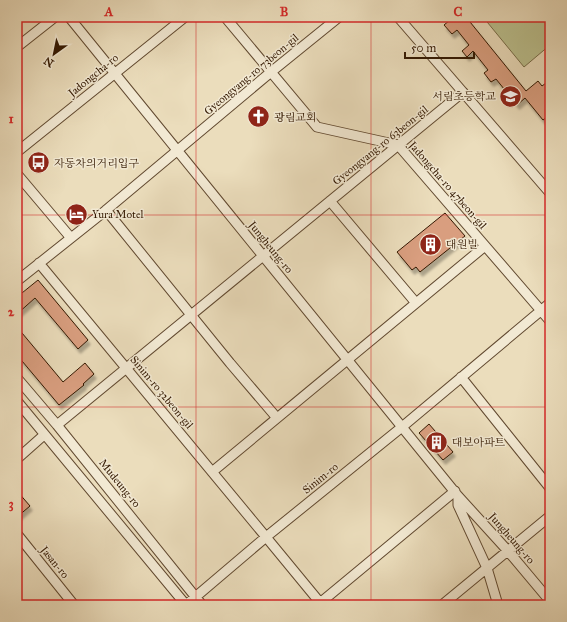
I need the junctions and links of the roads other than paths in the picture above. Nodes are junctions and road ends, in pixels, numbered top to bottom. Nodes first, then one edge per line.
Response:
1 (55, 17) edge
2 (69, 17) edge
3 (185, 17) edge
4 (225, 17) edge
5 (339, 17) edge
6 (398, 17) edge
7 (17, 48) edge
8 (271, 72) junction
9 (114, 73) junction
10 (463, 92) junction
11 (398, 145) junction
12 (178, 151) junction
13 (17, 152) edge
14 (17, 174) edge
15 (550, 193) edge
16 (330, 201) junction
17 (106, 210) junction
18 (71, 238) junction
19 (485, 246) junction
20 (263, 256) junction
21 (39, 263) junction
22 (17, 281) edge
23 (416, 303) junction
24 (550, 303) edge
25 (541, 310) junction
26 (191, 315) junction
27 (550, 321) edge
28 (348, 360) junction
29 (126, 368) junction
30 (17, 378) edge
31 (461, 378) junction
32 (17, 401) edge
33 (277, 418) junction
34 (57, 425) junction
35 (402, 427) junction
36 (44, 435) junction
37 (17, 459) edge
38 (212, 472) junction
39 (550, 488) edge
40 (456, 493) junction
41 (550, 516) edge
42 (17, 534) edge
43 (266, 537) junction
44 (508, 551) junction
45 (487, 568) junction
46 (195, 597) junction
47 (550, 601) edge
48 (321, 604) edge
49 (74, 605) edge
50 (186, 605) edge
51 (202, 605) edge
52 (442, 605) edge
53 (498, 605) edge

1 - 7 street
2 - 9 street, Jungheung-ro
3 - 9 street, Jadongcha-ro
4 - 8 street, Jadongcha-ro 47beon-gil
5 - 8 street, Gyeongyang-ro 73beon-gil
6 - 10 street
8 - 11 street, Jadongcha-ro 47beon-gil
8 - 12 street, Gyeongyang-ro 73beon-gil
9 - 12 street, Jungheung-ro
9 - 13 street, Jadongcha-ro
10 - 11 street, Gyeongyang-ro 63beon-gil
10 - 15 street
11 - 16 street, Gyeongyang-ro 63beon-gil
11 - 19 street, Jadongcha-ro 47beon-gil
12 - 17 street, Gyeongyang-ro 73beon-gil
12 - 20 street, Jungheung-ro
14 - 18 street
16 - 20 street, Gyeongyang-ro 63beon-gil
16 - 23 street, Gyeongyang-ro 63beon-gil
17 - 18 street, Gyeongyang-ro 73beon-gil
17 - 26 street
18 - 21 street, Gyeongyang-ro 73beon-gil
19 - 23 street
19 - 25 street, Jadongcha-ro 47beon-gil
20 - 26 street, Gyeongyang-ro 63beon-gil
20 - 28 street, Jungheung-ro
21 - 22 street, Gyeongyang-ro 73beon-gil
21 - 29 street, Sinim-ro 32beon-gil
23 - 28 street
24 - 25 street, Sinim-ro
25 - 27 street, Jadongcha-ro 47beon-gil
25 - 31 street, Sinim-ro
26 - 29 street, Gyeongyang-ro 63beon-gil
26 - 33 street
28 - 33 street
28 - 35 street, Jungheung-ro
29 - 34 street, Gyeongyang-ro 63beon-gil
29 - 38 street, Sinim-ro 32beon-gil
30 - 34 street, Mudeung-ro
31 - 35 street, Sinim-ro
31 - 39 street
32 - 36 street
33 - 38 street
34 - 46 street, Mudeung-ro
35 - 40 street, Jungheung-ro
35 - 43 street, Sinim-ro
36 - 37 street
36 - 50 street
38 - 43 street, Sinim-ro 32beon-gil
40 - 44 street, Jungheung-ro
40 - 45 street
40 - 48 street
41 - 44 street
42 - 49 street, Jasan-ro
43 - 46 street, Sinim-ro
43 - 48 street, Sinim-ro 32beon-gil
44 - 45 street
44 - 47 street, Jungheung-ro
45 - 52 street
45 - 53 street
46 - 50 street, Sinim-ro
46 - 51 street, Mudeung-ro

